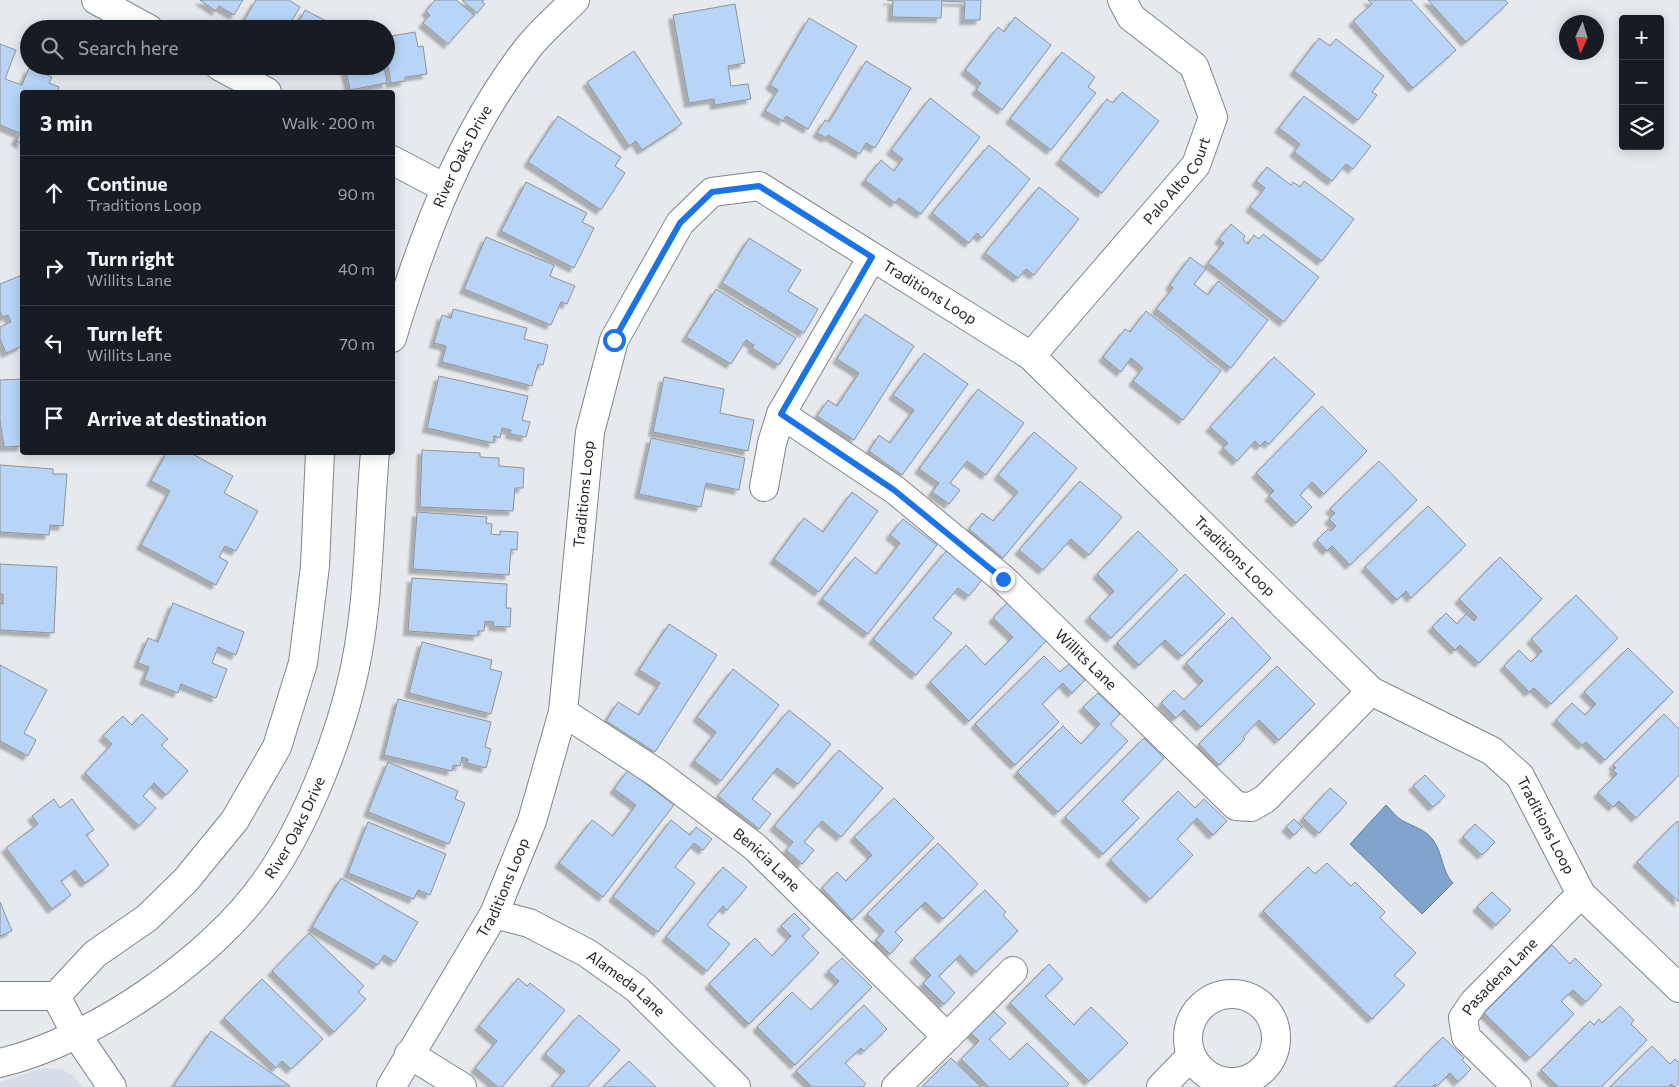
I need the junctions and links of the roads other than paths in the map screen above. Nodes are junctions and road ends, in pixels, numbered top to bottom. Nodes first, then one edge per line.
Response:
1 (96, 0) edge
2 (575, 0) edge
3 (1122, 0) edge
4 (133, 20) edge
5 (236, 75) edge
6 (264, 90) edge
7 (395, 162) edge
8 (445, 188) junction
9 (872, 257) junction
10 (395, 328) edge
11 (1031, 356) junction
12 (781, 414) junction
13 (320, 455) edge
14 (375, 455) edge
15 (764, 487) dead end
16 (1371, 691) junction
17 (563, 712) junction
18 (1581, 894) junction
19 (494, 914) junction
20 (1013, 971) dead end
21 (1679, 988) edge
22 (0, 996) edge
23 (56, 996) junction
24 (76, 1034) junction
25 (947, 1037) junction
26 (409, 1054) junction
27 (1191, 1056) junction
28 (0, 1063) edge
29 (1210, 1083) edge
30 (112, 1087) edge
31 (391, 1087) edge
32 (462, 1087) edge
33 (736, 1087) edge
34 (896, 1087) edge
35 (1161, 1087) edge
36 (1517, 1087) edge

1 - 4 street
2 - 8 street, River Oaks Drive
3 - 11 street, Palo Alto Court
5 - 6 street
7 - 8 street
8 - 10 street, River Oaks Drive
9 - 11 street, Traditions Loop
9 - 12 street
9 - 17 street, Traditions Loop
11 - 16 street, Traditions Loop
12 - 15 street
12 - 16 street, Willits Lane
13 - 23 street
14 - 24 street, River Oaks Drive
16 - 18 street, Traditions Loop
17 - 19 street, Traditions Loop
17 - 25 street, Benicia Lane
18 - 21 street, Traditions Loop
18 - 36 street, Pasadena Lane
19 - 26 street, Traditions Loop
19 - 33 street, Alameda Lane
20 - 25 street
22 - 23 street
23 - 24 street
24 - 28 street, River Oaks Drive
24 - 30 street
25 - 34 street
26 - 31 street, Traditions Loop
26 - 32 street
27 - 29 street
27 - 29 street
27 - 35 street

